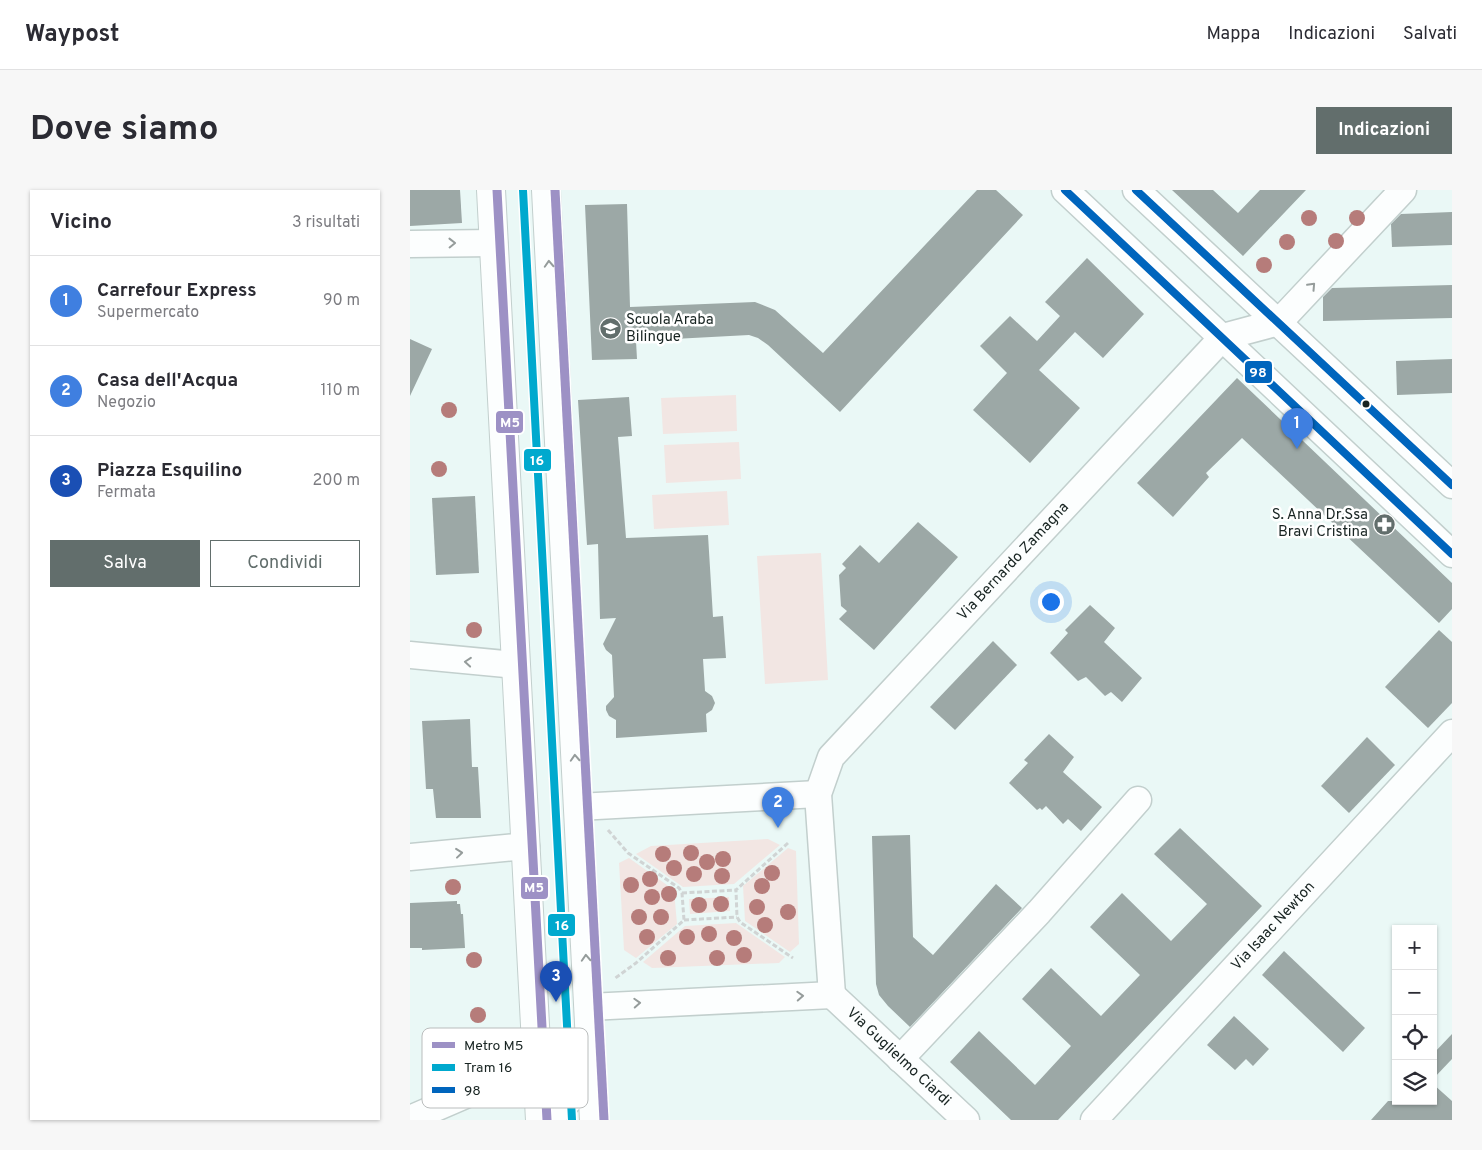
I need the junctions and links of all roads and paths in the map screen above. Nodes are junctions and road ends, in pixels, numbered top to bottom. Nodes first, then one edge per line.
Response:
1 (491, 190) edge
2 (546, 190) edge
3 (1065, 190) edge
4 (1136, 190) edge
5 (1403, 190) edge
6 (494, 243) junction
7 (410, 244) edge
8 (1278, 322) junction
9 (1223, 337) junction
10 (1452, 485) edge
11 (1452, 554) edge
12 (410, 656) edge
13 (516, 665) junction
14 (1452, 733) edge
15 (818, 794) junction
16 (1138, 800) dead end
17 (578, 807) junction
18 (604, 825) dead end
19 (788, 843) dead end
20 (526, 846) junction
21 (410, 857) edge
22 (736, 890) junction
23 (682, 893) junction
24 (738, 917) junction
25 (684, 920) junction
26 (793, 958) dead end
27 (614, 979) dead end
28 (832, 995) junction
29 (589, 1007) junction
30 (536, 1028) edge
31 (900, 1059) junction
32 (588, 1078) edge
33 (592, 1079) junction
34 (588, 1083) edge
35 (435, 1108) edge
36 (560, 1108) edge
37 (410, 1119) edge
38 (541, 1120) edge
39 (594, 1120) edge
40 (966, 1120) edge
41 (1094, 1120) edge

1 - 6 main road
17 -> 2 main road
3 - 9 street
4 - 8 street
8 -> 5 street
7 -> 6 street
6 - 13 main road
8 - 9 street
8 - 10 street
9 - 11 street
9 - 15 street, Via Bernardo Zamagna
13 -> 12 street
13 - 20 main road
14 - 41 street, Via Isaac Newton
15 - 17 street
15 - 28 street
16 - 31 street
29 -> 17 main road
18 - 23 path
19 - 22 path
21 -> 20 street
20 - 30 main road
22 - 23 path
22 - 24 path
23 - 25 path
24 - 25 path
24 - 26 path
25 - 27 path
29 -> 28 street
28 - 31 street, Via Guglielmo Ciardi
29 - 33 main road
31 - 40 street, Via Guglielmo Ciardi
32 - 33 street
33 - 34 street
33 - 39 main road
35 - 37 street
36 - 38 street

